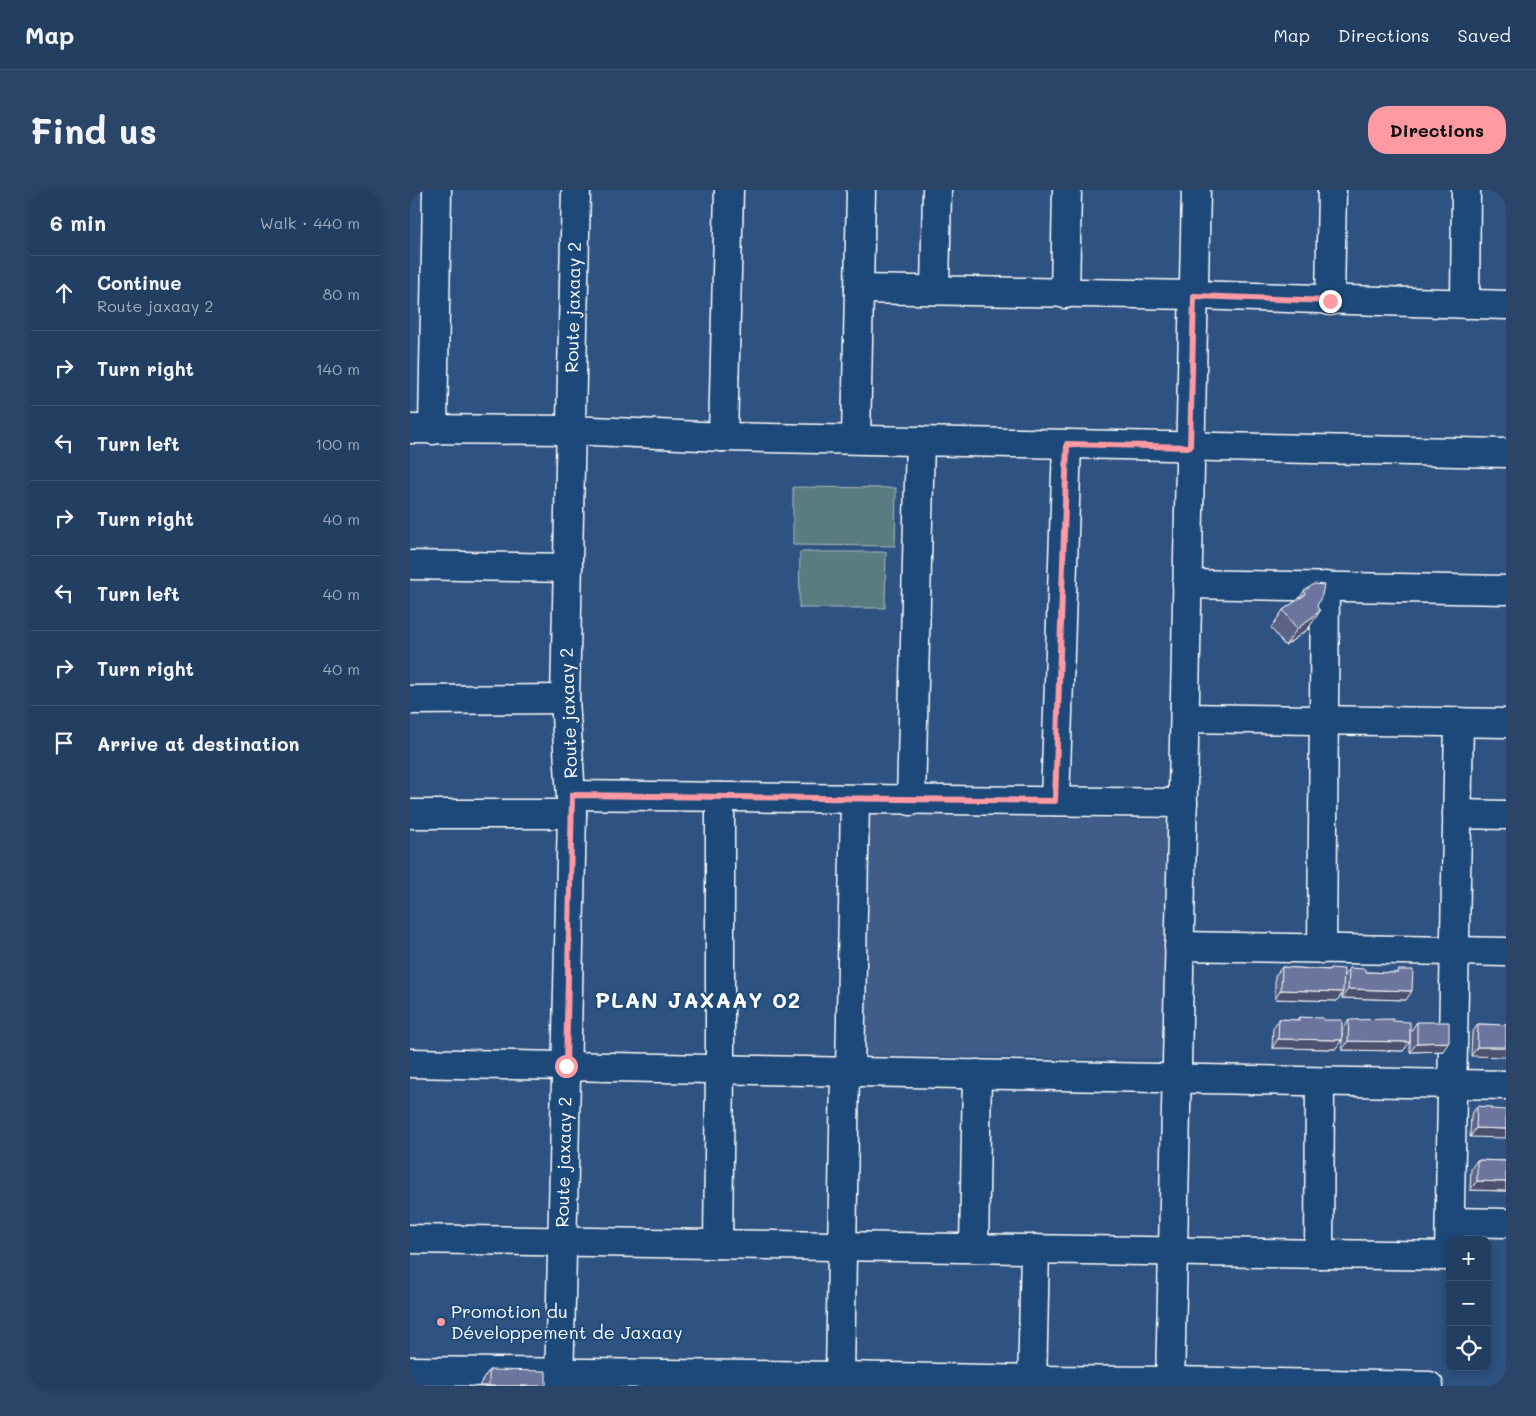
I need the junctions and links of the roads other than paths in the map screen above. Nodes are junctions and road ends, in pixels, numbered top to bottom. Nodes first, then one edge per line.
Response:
1 (437, 190) edge
2 (576, 190) edge
3 (729, 190) edge
4 (860, 190) edge
5 (937, 190) edge
6 (1067, 190) edge
7 (1196, 190) edge
8 (1332, 190) edge
9 (1466, 190) edge
10 (859, 289) junction
11 (935, 290) junction
12 (1065, 294) junction
13 (1194, 296) junction
14 (1330, 301) junction
15 (1464, 304) junction
16 (1506, 305) edge
17 (421, 430) edge
18 (571, 430) junction
19 (723, 437) junction
20 (856, 440) junction
21 (920, 441) junction
22 (1067, 444) junction
23 (1190, 447) junction
24 (1506, 454) edge
25 (410, 565) edge
26 (568, 568) junction
27 (1187, 584) junction
28 (1325, 586) junction
29 (1506, 590) edge
30 (565, 699) junction
31 (410, 700) edge
32 (1184, 718) junction
33 (1324, 721) junction
34 (1459, 722) junction
35 (1506, 722) edge
36 (720, 797) junction
37 (855, 800) junction
38 (911, 801) junction
39 (1055, 801) junction
40 (1183, 803) junction
41 (572, 804) junction
42 (410, 814) edge
43 (1457, 814) junction
44 (1506, 815) edge
45 (1179, 946) junction
46 (1322, 949) junction
47 (1455, 951) junction
48 (1506, 952) edge
49 (410, 1063) edge
50 (566, 1066) junction
51 (720, 1069) junction
52 (848, 1072) junction
53 (977, 1074) junction
54 (1177, 1079) junction
55 (1320, 1082) junction
56 (1452, 1084) junction
57 (1506, 1085) edge
58 (1450, 1222) junction
59 (1506, 1223) edge
60 (410, 1239) edge
61 (562, 1242) junction
62 (718, 1244) junction
63 (843, 1246) junction
64 (974, 1248) junction
65 (1035, 1250) junction
66 (1173, 1252) junction
67 (1319, 1254) junction
68 (410, 1372) edge
69 (840, 1376) junction
70 (559, 1379) edge
71 (908, 1382) edge
72 (1032, 1383) edge
73 (1170, 1383) edge
74 (1429, 1386) edge

1 - 17 street
2 - 18 street, Route jaxaay 2
3 - 19 street
4 - 10 street
5 - 11 street
6 - 12 street
7 - 13 street
8 - 14 street
9 - 15 street
10 - 11 street
10 - 20 street
11 - 12 street
12 - 13 street
13 - 14 street
13 - 23 street
14 - 15 street
15 - 16 street
17 - 18 street
18 - 19 street
18 - 26 street, Route jaxaay 2
19 - 20 street
20 - 21 street
21 - 22 street
21 - 38 street
22 - 23 street
22 - 39 street
23 - 24 street
23 - 27 street
25 - 26 street
26 - 30 street, Route jaxaay 2
27 - 28 street
27 - 32 street
28 - 29 street
28 - 33 street
30 - 31 street
30 - 41 street, Route jaxaay 2
32 - 33 street
32 - 40 street
33 - 34 street
33 - 46 street
34 - 35 street
34 - 43 street
36 - 37 street
36 - 41 street
36 - 51 street
37 - 38 street
37 - 52 street
38 - 39 street
39 - 40 street
40 - 45 street
41 - 42 street
41 - 50 street, Route jaxaay 2
43 - 44 street
43 - 47 street
45 - 46 street
45 - 54 street
46 - 47 street
47 - 48 street
47 - 56 street
49 - 50 street
50 - 51 street
50 - 61 street, Route jaxaay 2
51 - 52 street
51 - 62 street
52 - 53 street
52 - 63 street
53 - 54 street
53 - 64 street
54 - 55 street
54 - 66 street
55 - 56 street
55 - 67 street
56 - 57 street
56 - 58 street
58 - 59 street
58 - 67 street
60 - 61 street
61 - 62 street
61 - 70 street, Route jaxaay 2
62 - 63 street
63 - 64 street
63 - 69 street
64 - 65 street
65 - 66 street
65 - 72 street
66 - 67 street
66 - 73 street
68 - 70 street
69 - 70 street
69 - 71 street
71 - 72 street
72 - 73 street
73 - 74 street

